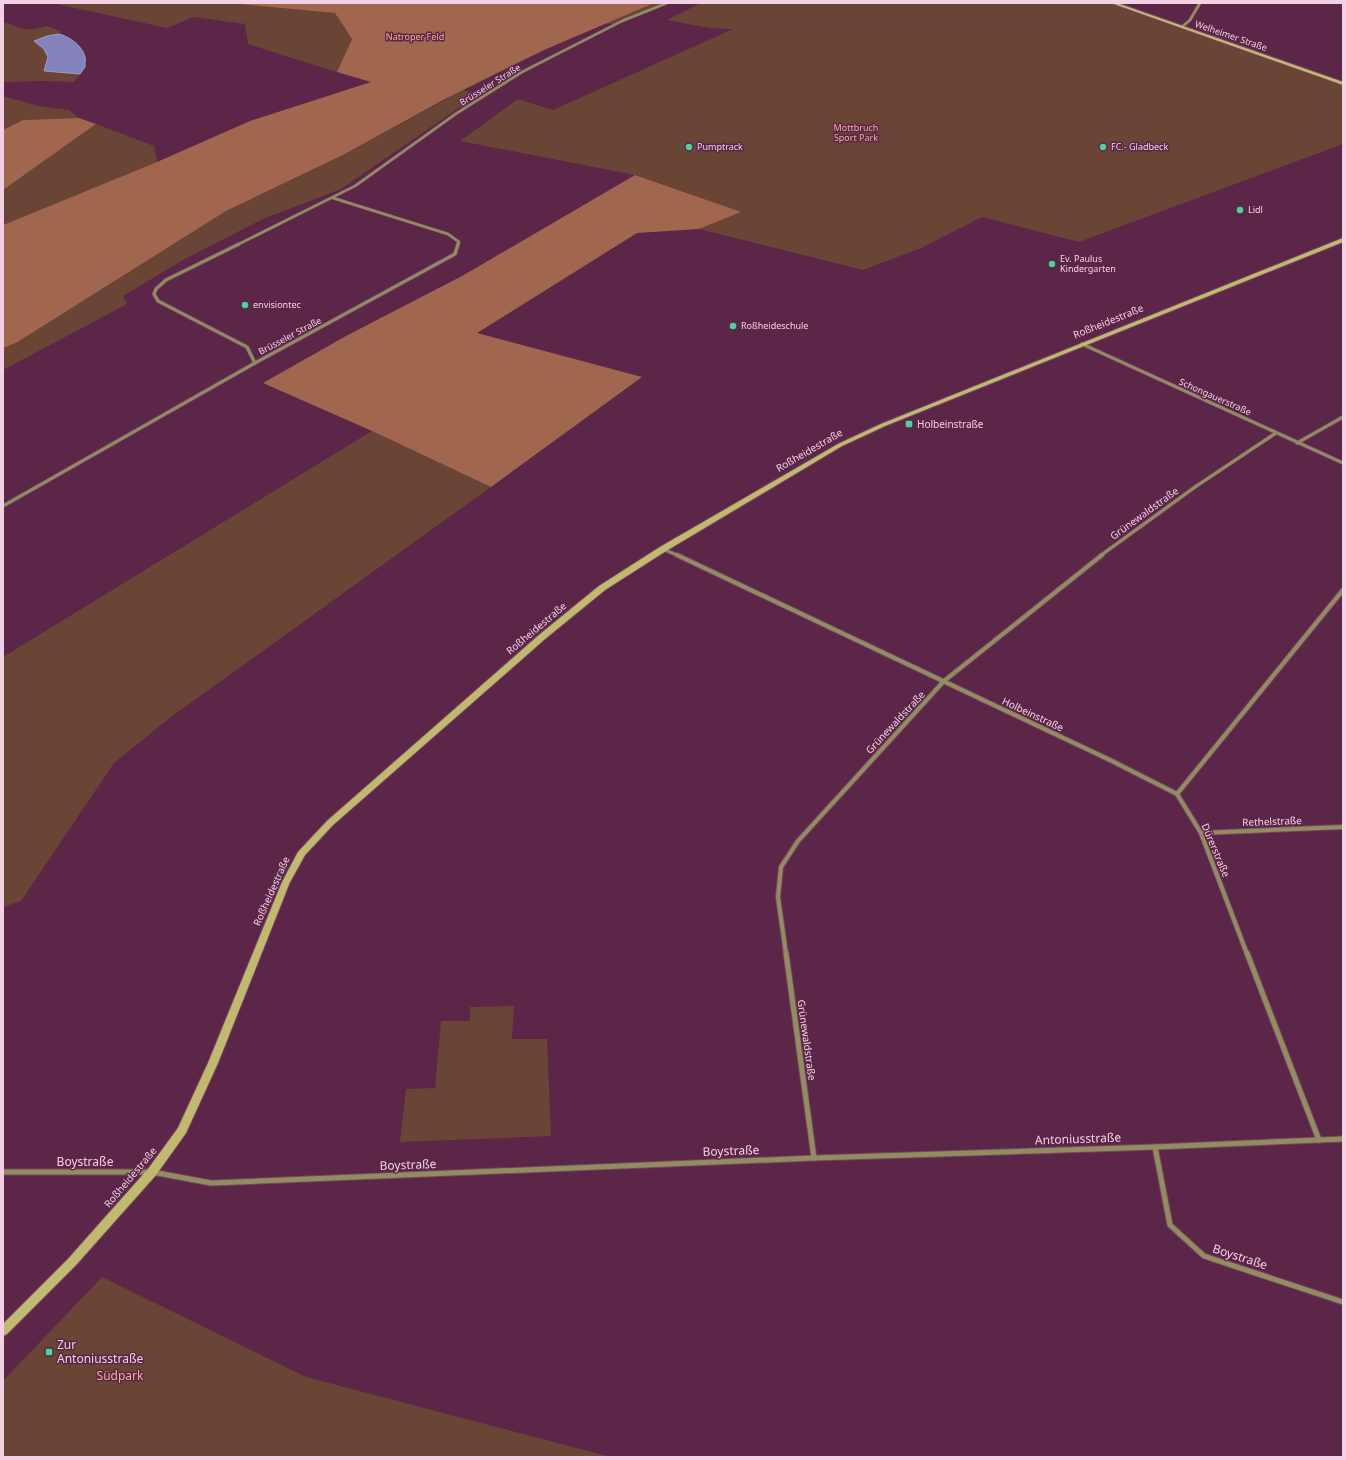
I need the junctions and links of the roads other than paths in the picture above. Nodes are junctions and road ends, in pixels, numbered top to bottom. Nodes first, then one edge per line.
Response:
1 (666, 3) edge
2 (1113, 3) edge
3 (1200, 3) edge
4 (1182, 27) junction
5 (1343, 84) edge
6 (333, 198) junction
7 (1343, 240) edge
8 (1082, 344) junction
9 (255, 362) junction
10 (1343, 417) edge
11 (1276, 433) junction
12 (1297, 443) junction
13 (1343, 463) edge
14 (3, 506) edge
15 (664, 549) junction
16 (1343, 590) edge
17 (944, 681) junction
18 (1177, 794) junction
19 (1343, 827) edge
20 (1201, 833) junction
21 (1343, 1139) edge
22 (1319, 1140) junction
23 (1155, 1147) junction
24 (814, 1158) junction
25 (3, 1172) edge
26 (152, 1172) junction
27 (1343, 1302) edge
28 (3, 1331) edge

1 - 6 street, Brüsseler Straße
2 - 4 street, Welheimer Straße
3 - 4 street
4 - 5 street, Welheimer Straße
6 - 9 street, Brüsseler Straße
6 - 9 street, Brüsseler Straße
7 - 8 street, Roßheidestraße
8 - 11 street, Schongauerstraße
8 - 15 street, Roßheidestraße
9 - 14 street, Brüsseler Straße
10 - 12 street
11 - 12 street, Schongauerstraße
11 - 17 street, Grünewaldstraße
12 - 13 street, Schongauerstraße
15 - 17 street, Holbeinstraße
15 - 26 street, Roßheidestraße
16 - 18 street
17 - 18 street, Holbeinstraße
17 - 24 street, Grünewaldstraße
18 - 20 street, Dürerstraße
19 - 20 street, Rethelstraße
20 - 22 street, Dürerstraße
21 - 22 street, Antoniusstraße
22 - 23 street, Antoniusstraße
23 - 24 street, Antoniusstraße
23 - 27 street, Boystraße
24 - 26 street, Boystraße
25 - 26 street, Boystraße
26 - 28 street, Roßheidestraße

